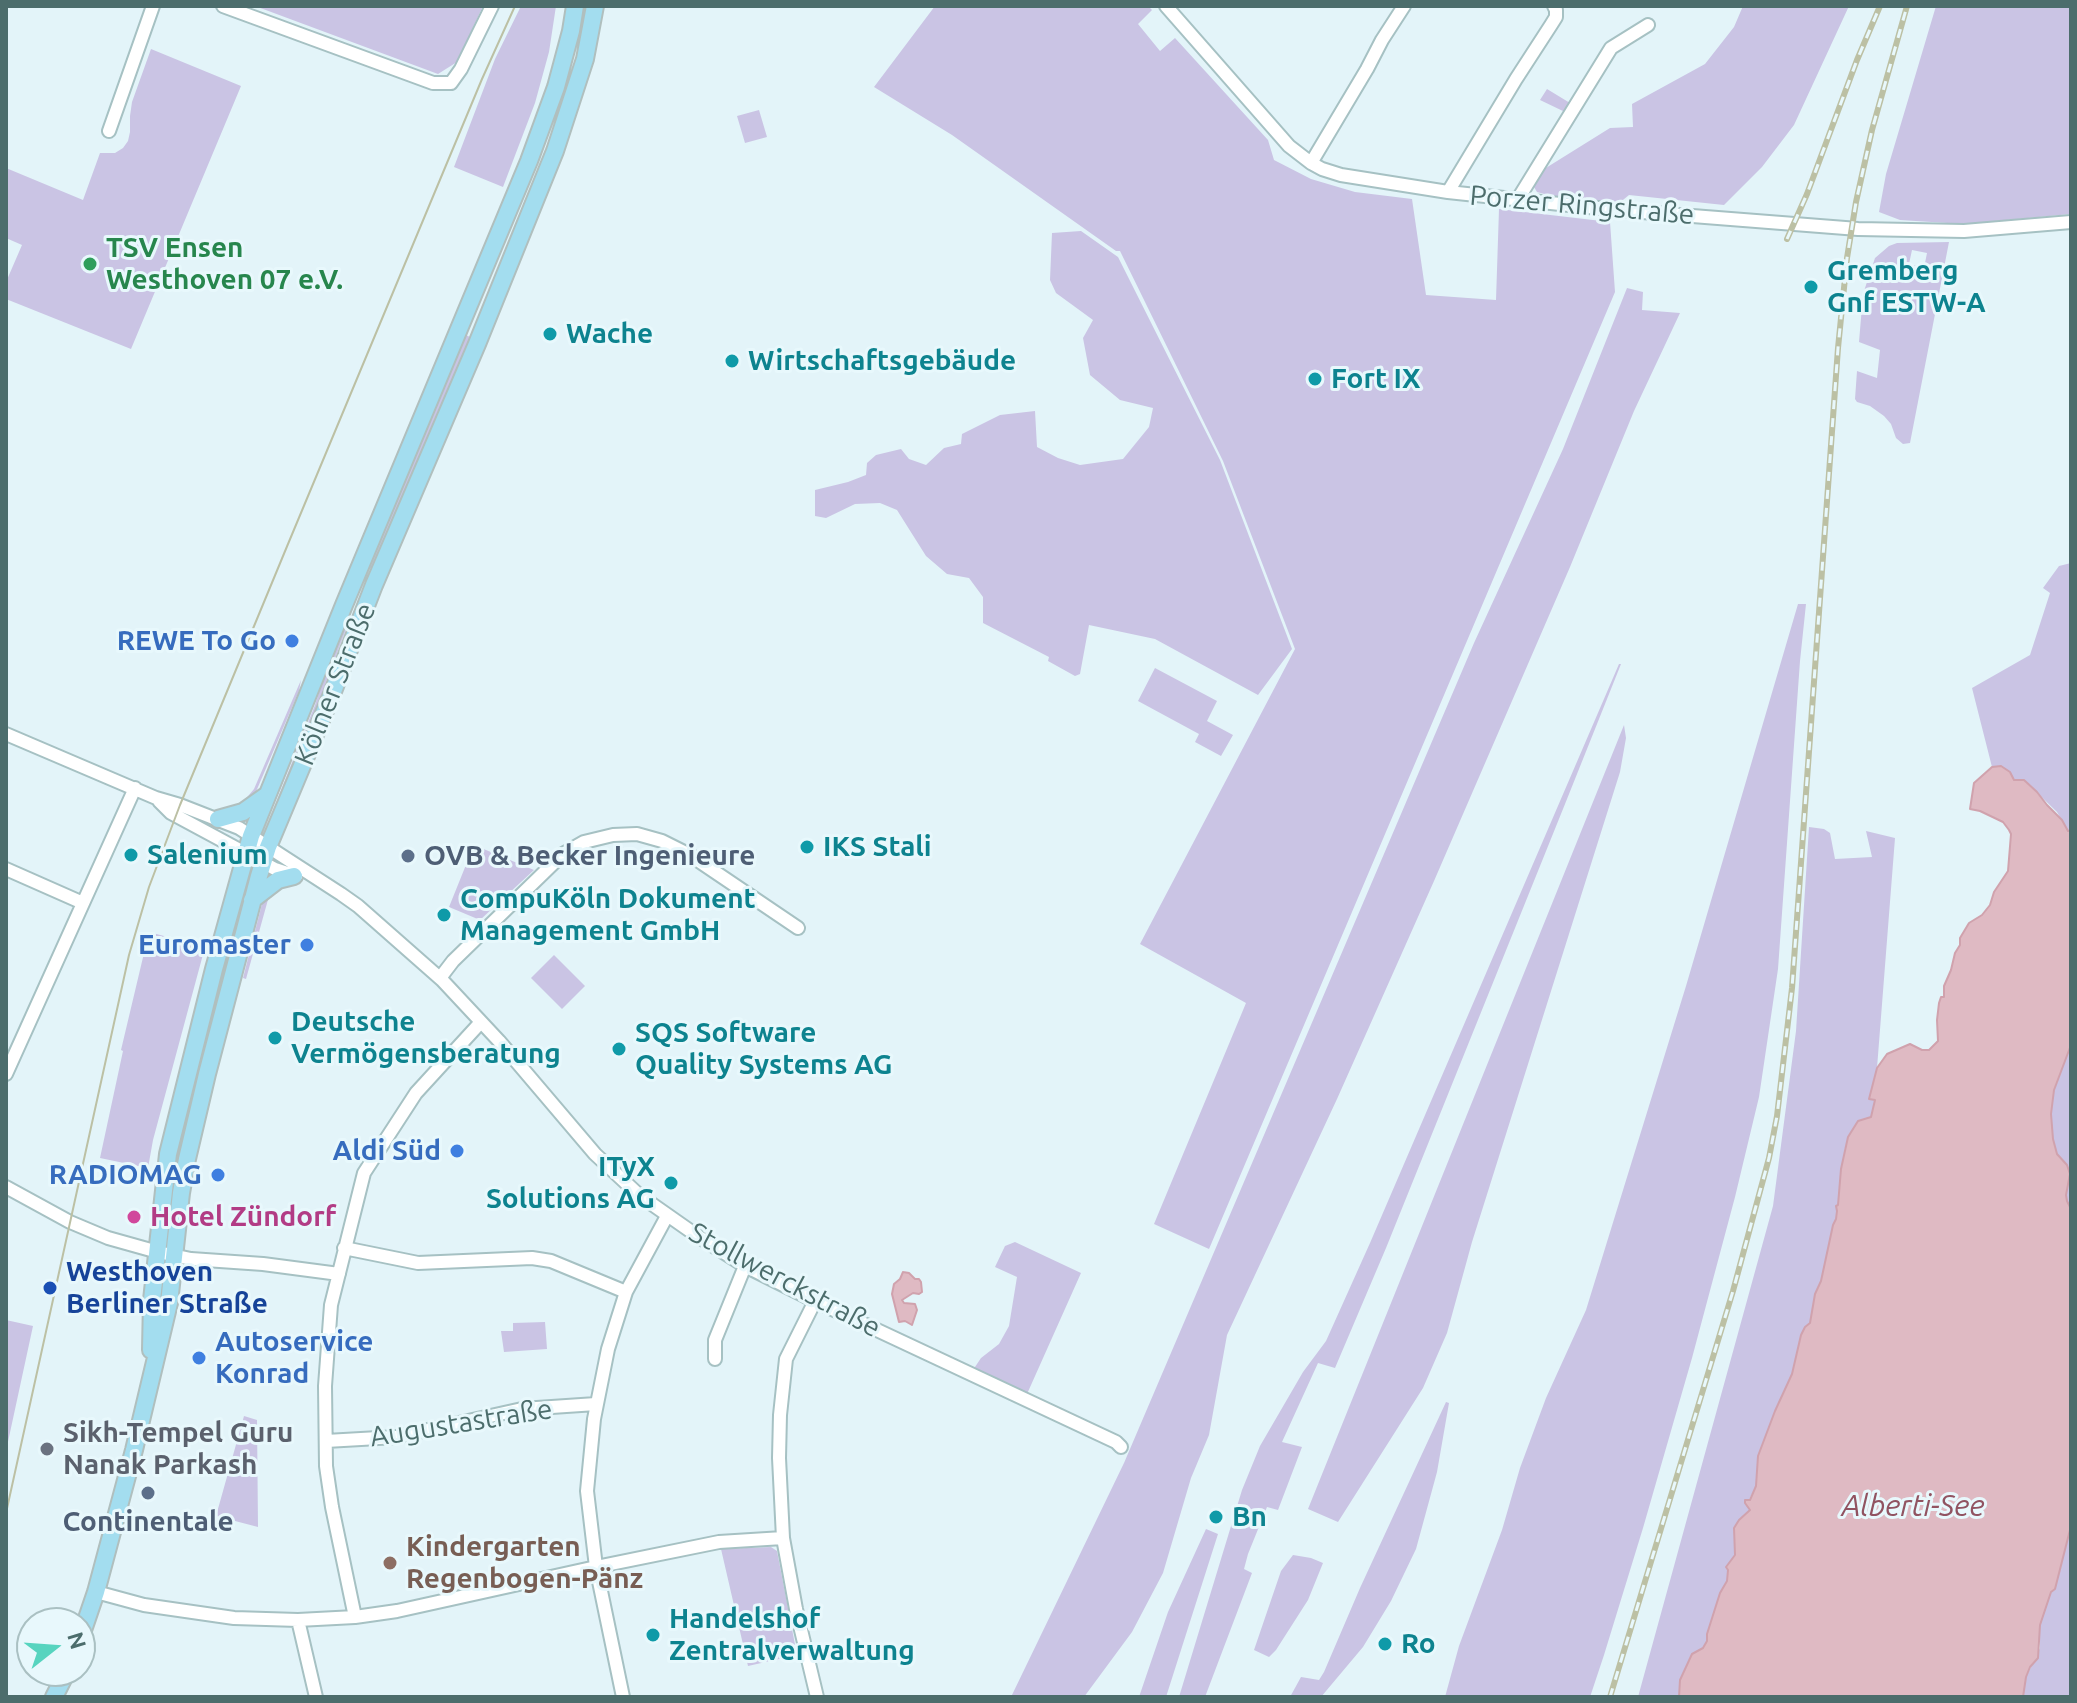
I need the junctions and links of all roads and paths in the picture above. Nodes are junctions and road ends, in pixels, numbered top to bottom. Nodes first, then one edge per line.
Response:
1 (153, 6) edge
2 (223, 6) edge
3 (492, 6) edge
4 (575, 6) edge
5 (595, 6) edge
6 (1166, 6) edge
7 (1404, 6) edge
8 (1554, 6) edge
9 (1648, 25) dead end
10 (109, 131) dead end
11 (1311, 163) junction
12 (1448, 192) junction
13 (1518, 199) junction
14 (2071, 222) edge
15 (353, 587) junction
16 (371, 594) junction
17 (6, 734) edge
18 (135, 788) junction
19 (268, 794) junction
20 (156, 798) junction
21 (218, 819) junction
22 (249, 844) junction
23 (266, 855) junction
24 (6, 869) edge
25 (294, 876) junction
26 (322, 883) junction
27 (252, 900) junction
28 (83, 903) junction
29 (798, 928) dead end
30 (440, 978) junction
31 (481, 1022) junction
32 (10, 1054) edge
33 (6, 1074) edge
34 (6, 1187) edge
35 (667, 1216) junction
36 (344, 1248) junction
37 (158, 1252) junction
38 (175, 1256) junction
39 (745, 1266) junction
40 (339, 1274) junction
41 (626, 1292) junction
42 (815, 1301) junction
43 (715, 1359) dead end
44 (150, 1384) junction
45 (596, 1404) junction
46 (326, 1441) junction
47 (1121, 1447) dead end
48 (783, 1538) junction
49 (596, 1567) junction
50 (96, 1592) junction
51 (91, 1607) edge
52 (355, 1617) junction
53 (298, 1620) junction
54 (316, 1697) edge
55 (623, 1697) edge
56 (817, 1697) edge

1 - 10 street
2 - 3 street
4 - 15 main road, Kölner Straße
5 - 16 main road, Kölner Straße
6 - 11 street, Porzer Ringstraße
7 - 11 street
8 - 12 street
9 - 13 street
11 - 12 street, Porzer Ringstraße
12 - 13 street, Porzer Ringstraße
13 - 14 street, Porzer Ringstraße
15 - 16 main road
15 - 19 main road, Kölner Straße
16 - 23 main road, Kölner Straße
17 - 18 street
18 - 20 street
18 - 28 street
19 - 21 main road
19 - 22 main road, Kölner Straße
20 - 21 street
20 - 22 street
21 - 22 street
22 - 23 street, Stollwerckstraße
22 - 37 main road, Kölner Straße
23 - 25 street, Stollwerckstraße
23 - 26 street, Stollwerckstraße
23 - 27 main road, Kölner Straße
24 - 28 street
25 - 26 street, Stollwerckstraße
25 - 27 main road
26 - 30 street, Stollwerckstraße
27 - 38 main road, Kölner Straße
28 - 32 street
29 - 30 street
30 - 31 street, Stollwerckstraße
31 - 35 street, Stollwerckstraße
31 - 36 street
32 - 33 street
34 - 37 street
35 - 39 street, Stollwerckstraße
35 - 41 street
36 - 40 street
36 - 41 street
37 - 38 street
37 - 44 main road, Kölner Straße
38 - 40 street
38 - 44 main road, Kölner Straße
39 - 42 street, Stollwerckstraße
39 - 43 street
40 - 46 street
41 - 45 street
42 - 47 street, Stollwerckstraße
42 - 48 street
44 - 50 main road, Kölner Straße
45 - 46 street, Augustastraße
45 - 49 street
46 - 52 street
48 - 49 street
48 - 56 street
49 - 52 street
49 - 55 street
50 - 51 main road, Kölner Straße
50 - 53 street
52 - 53 street
53 - 54 street

